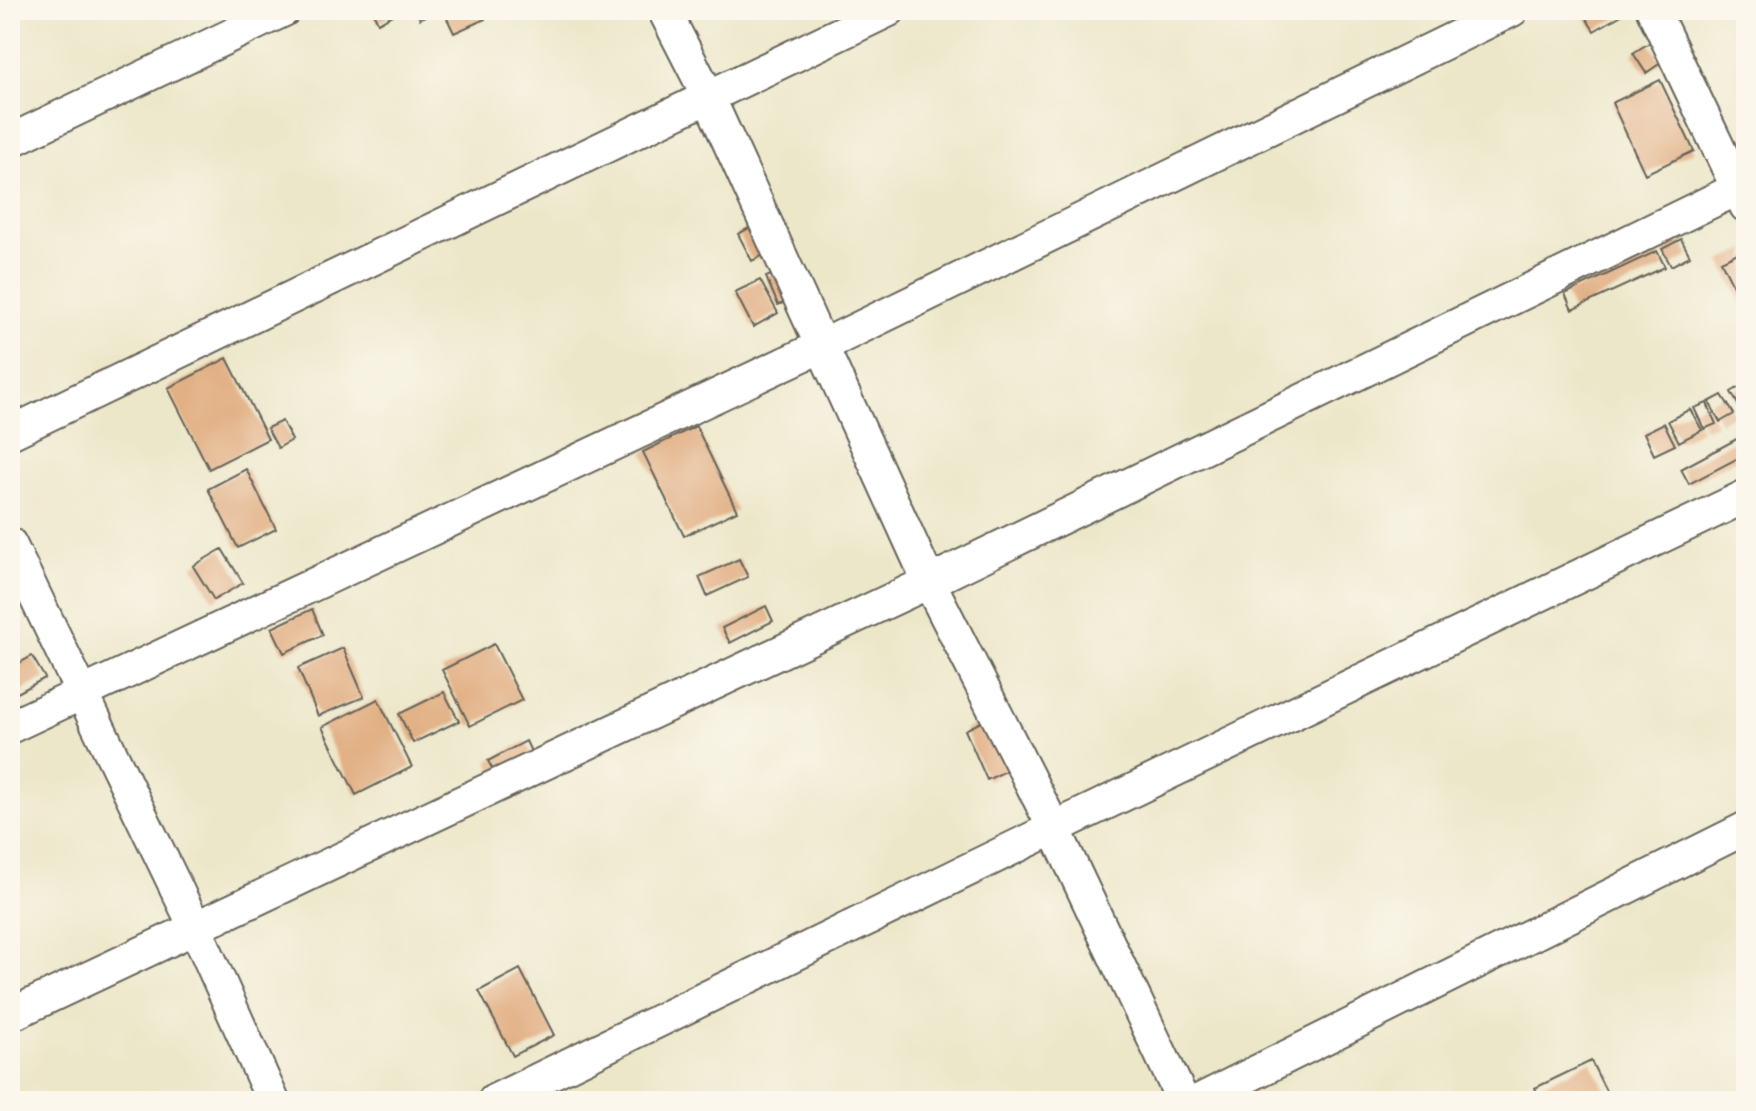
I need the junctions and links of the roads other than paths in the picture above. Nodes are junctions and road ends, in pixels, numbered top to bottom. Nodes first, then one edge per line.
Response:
1 (284, 10) edge
2 (664, 10) edge
3 (889, 10) edge
4 (1512, 10) edge
5 (1653, 10) edge
6 (708, 96) junction
7 (10, 141) edge
8 (1742, 198) edge
9 (822, 346) junction
10 (10, 433) edge
11 (1746, 496) edge
12 (10, 544) edge
13 (929, 582) junction
14 (81, 694) junction
15 (10, 727) edge
16 (1054, 828) junction
17 (1746, 828) edge
18 (196, 929) junction
19 (10, 1015) edge
20 (273, 1101) edge
21 (494, 1101) edge
22 (1183, 1101) edge
23 (1198, 1101) edge

1 - 7 street
2 - 6 street
3 - 6 street
4 - 9 street
5 - 8 street
6 - 9 street
6 - 10 street
8 - 13 street
9 - 13 street
9 - 14 street
11 - 16 street
12 - 14 street
13 - 16 street
13 - 18 street
14 - 15 street
14 - 18 street
16 - 21 street
16 - 22 street
17 - 23 street
18 - 19 street
18 - 20 street

